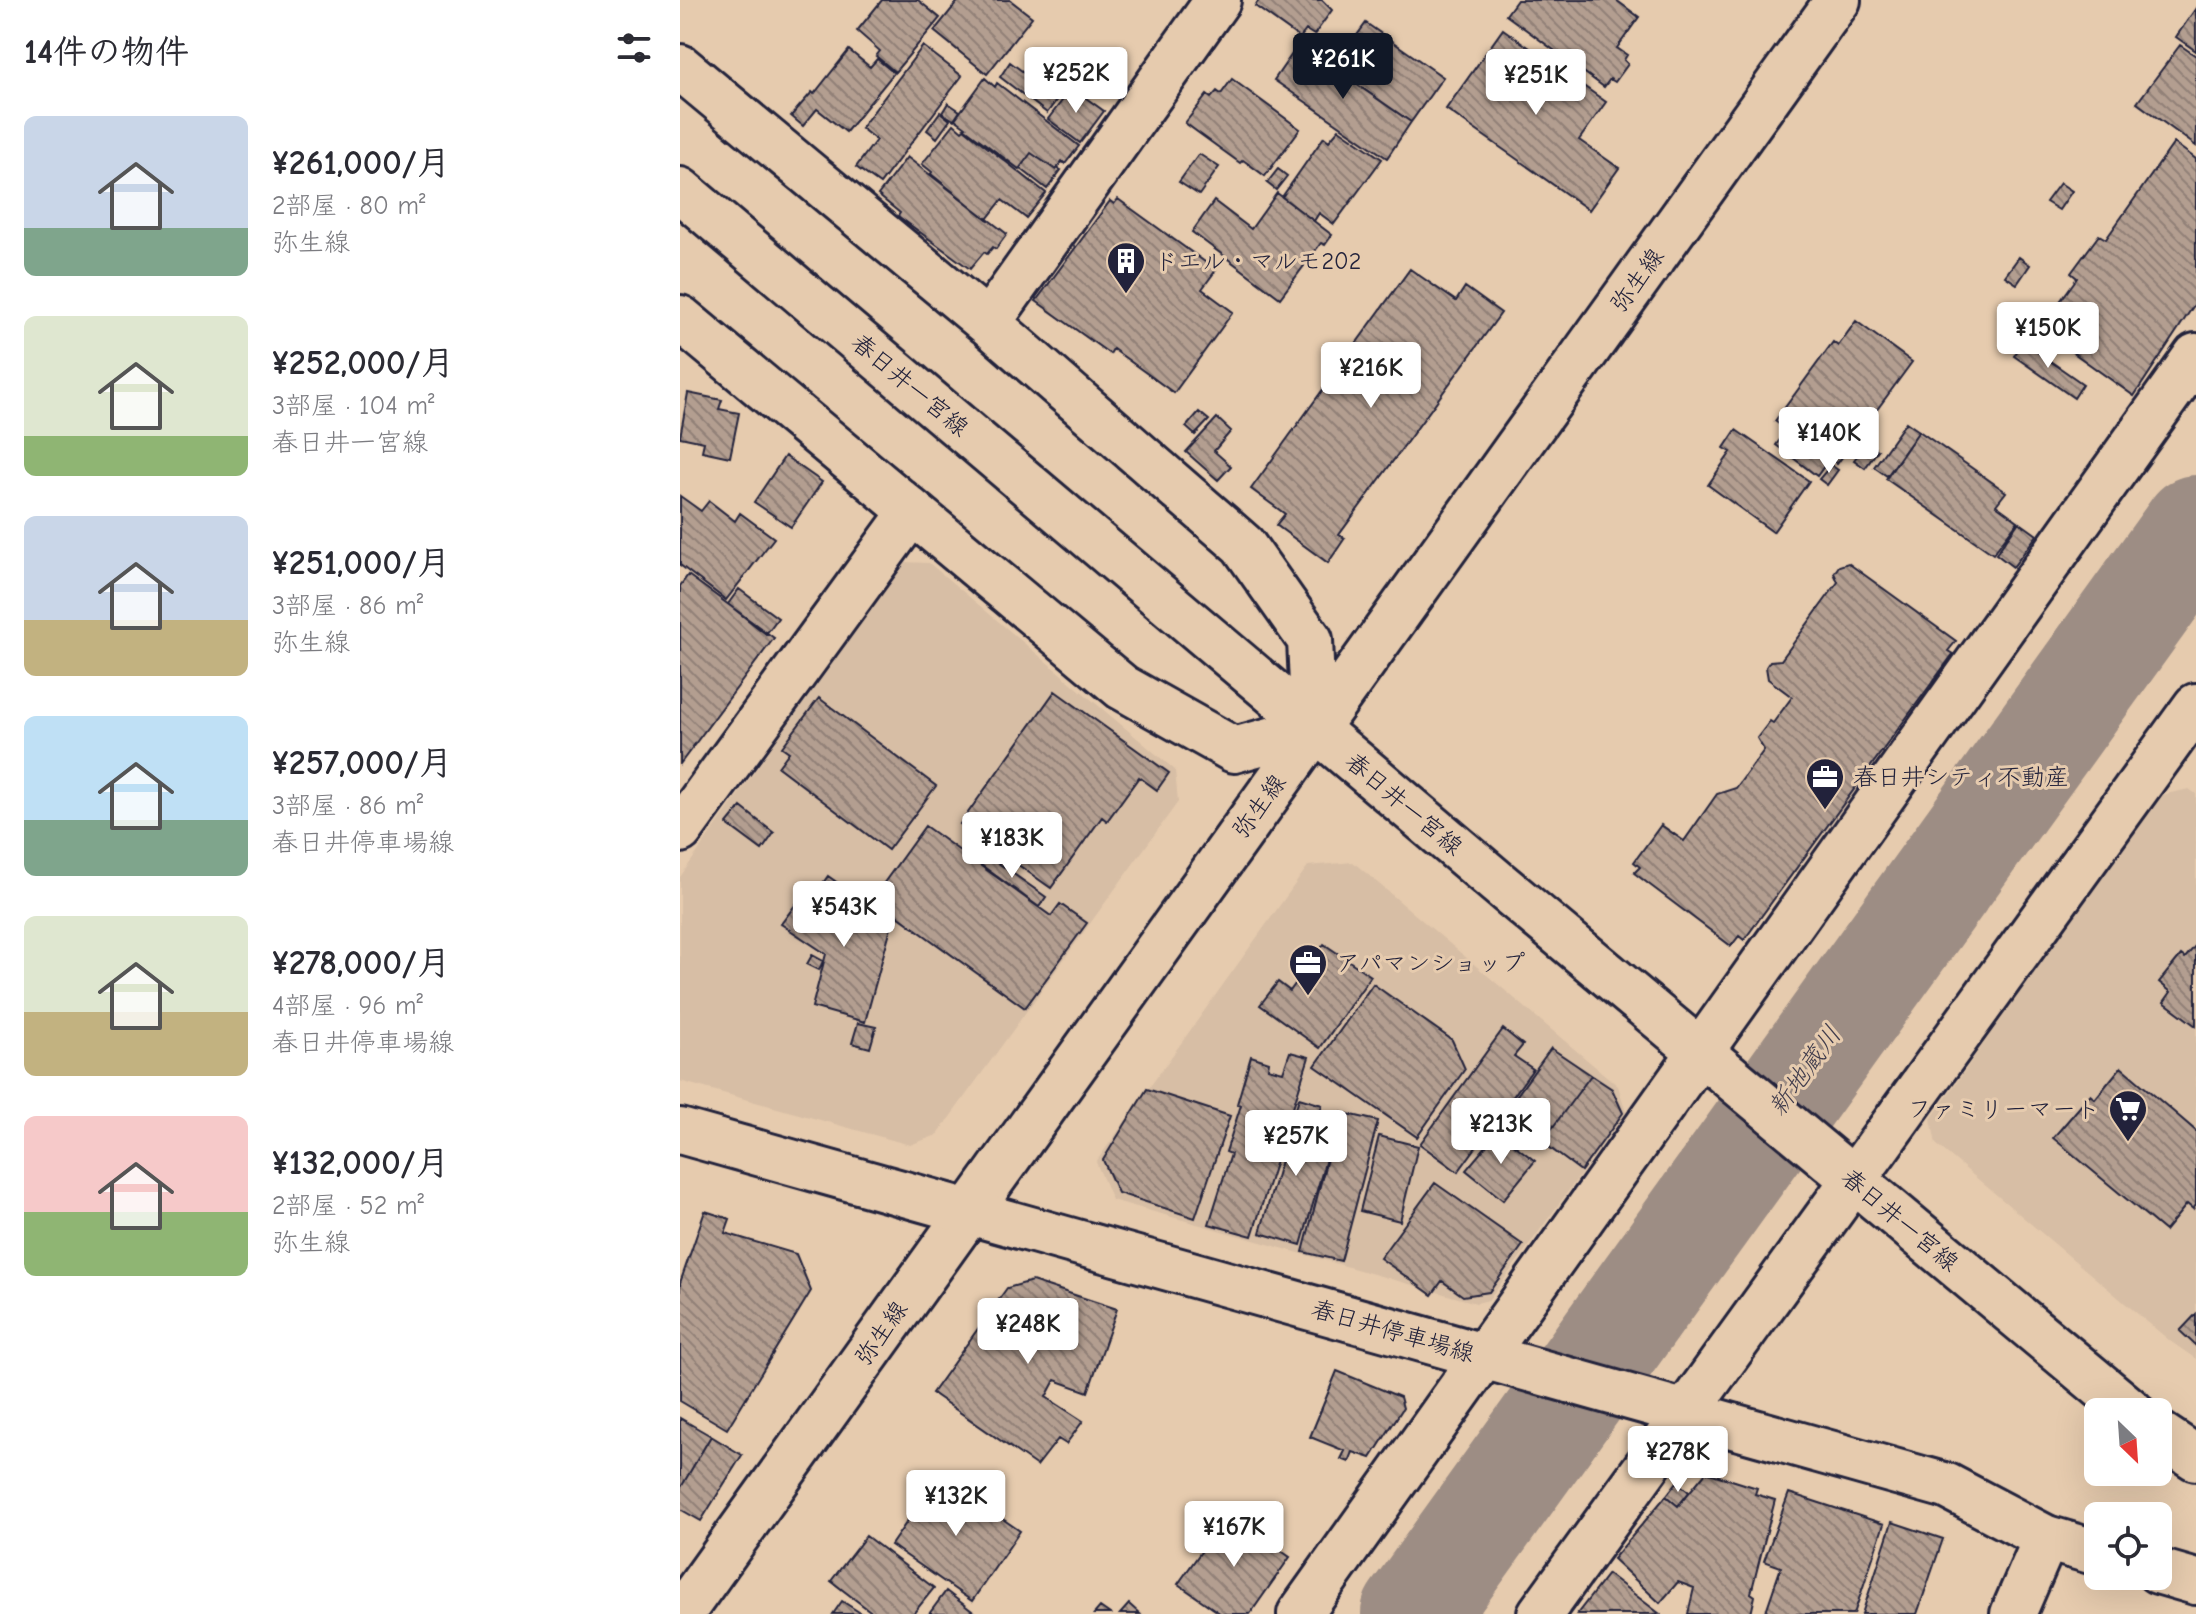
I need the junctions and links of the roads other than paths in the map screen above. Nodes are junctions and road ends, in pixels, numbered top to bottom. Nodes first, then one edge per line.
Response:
1 (1218, 0) edge
2 (1838, 0) edge
3 (680, 67) edge
4 (680, 190) edge
5 (680, 318) edge
6 (988, 323) junction
7 (2196, 356) edge
8 (911, 513) junction
9 (2196, 706) edge
10 (1314, 728) junction
11 (2182, 756) edge
12 (680, 830) edge
13 (1716, 1064) junction
14 (680, 1131) edge
15 (1842, 1172) junction
16 (968, 1213) junction
17 (1500, 1361) junction
18 (2115, 1398) edge
19 (1670, 1408) junction
20 (2172, 1442) edge
21 (2196, 1458) edge
22 (2046, 1538) junction
23 (2084, 1549) edge
24 (2172, 1575) edge
25 (2196, 1582) edge
26 (681, 1614) edge
27 (1300, 1614) edge
28 (1540, 1614) edge
29 (2013, 1614) edge

1 - 6 street
2 - 10 street, 弥生線
3 - 6 street
4 - 10 street, 春日井一宮線
5 - 8 street
6 - 10 street
7 - 13 street
8 - 10 street
8 - 12 street
9 - 11 street
10 - 13 street, 春日井一宮線
10 - 16 street, 弥生線
11 - 15 street
13 - 15 street, 春日井一宮線
13 - 17 street
14 - 16 street, 春日井停車場線
15 - 18 street, 春日井一宮線
15 - 19 street
16 - 17 street, 春日井停車場線
16 - 26 street, 弥生線
17 - 19 street, 春日井停車場線
17 - 27 street
19 - 22 street, 春日井停車場線
19 - 28 street
20 - 21 street
22 - 23 street, 春日井停車場線
22 - 29 street
24 - 25 street

